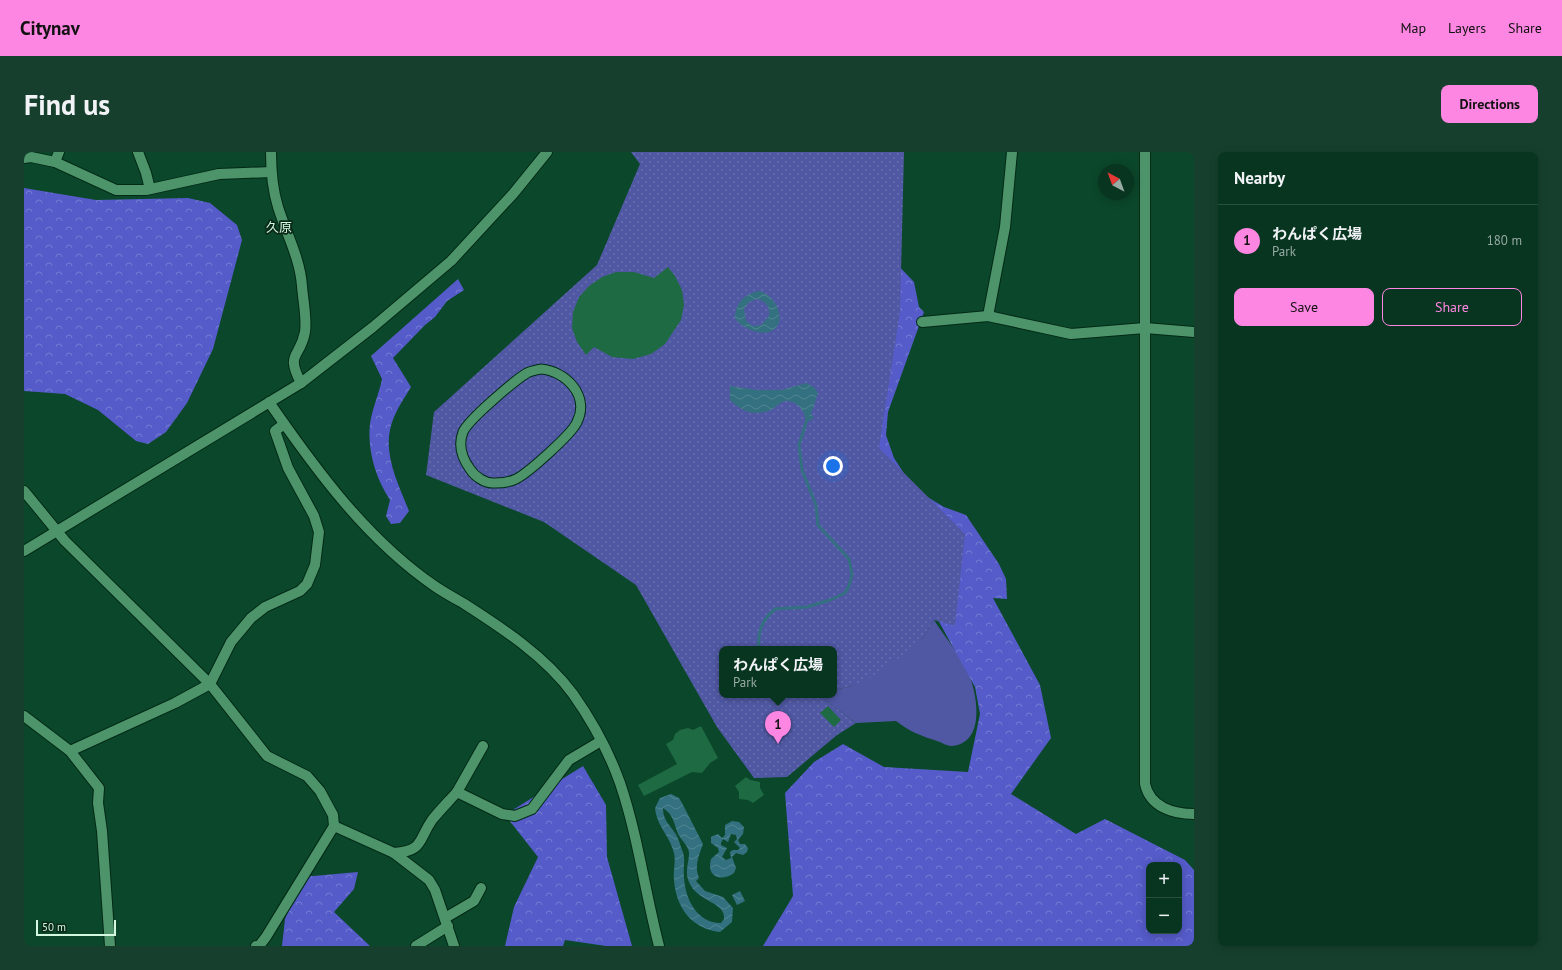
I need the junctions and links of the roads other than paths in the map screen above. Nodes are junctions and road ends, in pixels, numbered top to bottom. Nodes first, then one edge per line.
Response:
1 (138, 152) edge
2 (271, 152) edge
3 (547, 152) edge
4 (1012, 152) edge
5 (1145, 152) edge
6 (57, 157) edge
7 (24, 158) edge
8 (271, 172) junction
9 (150, 189) junction
10 (988, 316) junction
11 (922, 322) dead end
12 (1145, 328) junction
13 (1194, 332) edge
14 (300, 383) junction
15 (269, 402) junction
16 (474, 418) joint
17 (284, 424) junction
18 (24, 491) edge
19 (57, 530) junction
20 (24, 551) edge
21 (210, 684) junction
22 (24, 716) edge
23 (601, 741) junction
24 (483, 746) dead end
25 (70, 751) junction
26 (457, 792) junction
27 (1194, 814) edge
28 (334, 826) junction
29 (394, 853) junction
30 (481, 888) dead end
31 (447, 922) junction
32 (267, 942) edge
33 (110, 946) edge
34 (256, 946) edge
35 (416, 946) edge
36 (454, 946) edge
37 (659, 946) edge

1 - 9 street
2 - 8 street
3 - 14 street
4 - 10 street
5 - 12 street
6 - 7 street
6 - 9 street
8 - 9 street
8 - 14 street
10 - 11 street
10 - 12 street
12 - 13 street
12 - 27 street
14 - 15 street
15 - 17 street
15 - 19 street
16 - 16 street
17 - 21 street
17 - 23 street
18 - 19 street
19 - 20 street
19 - 21 street
21 - 25 street
21 - 28 street
22 - 25 street
23 - 26 street
23 - 37 street
24 - 26 street
25 - 33 street
26 - 29 street
28 - 29 street
28 - 32 street
29 - 31 street
30 - 31 street
31 - 35 street
31 - 36 street
32 - 34 street

